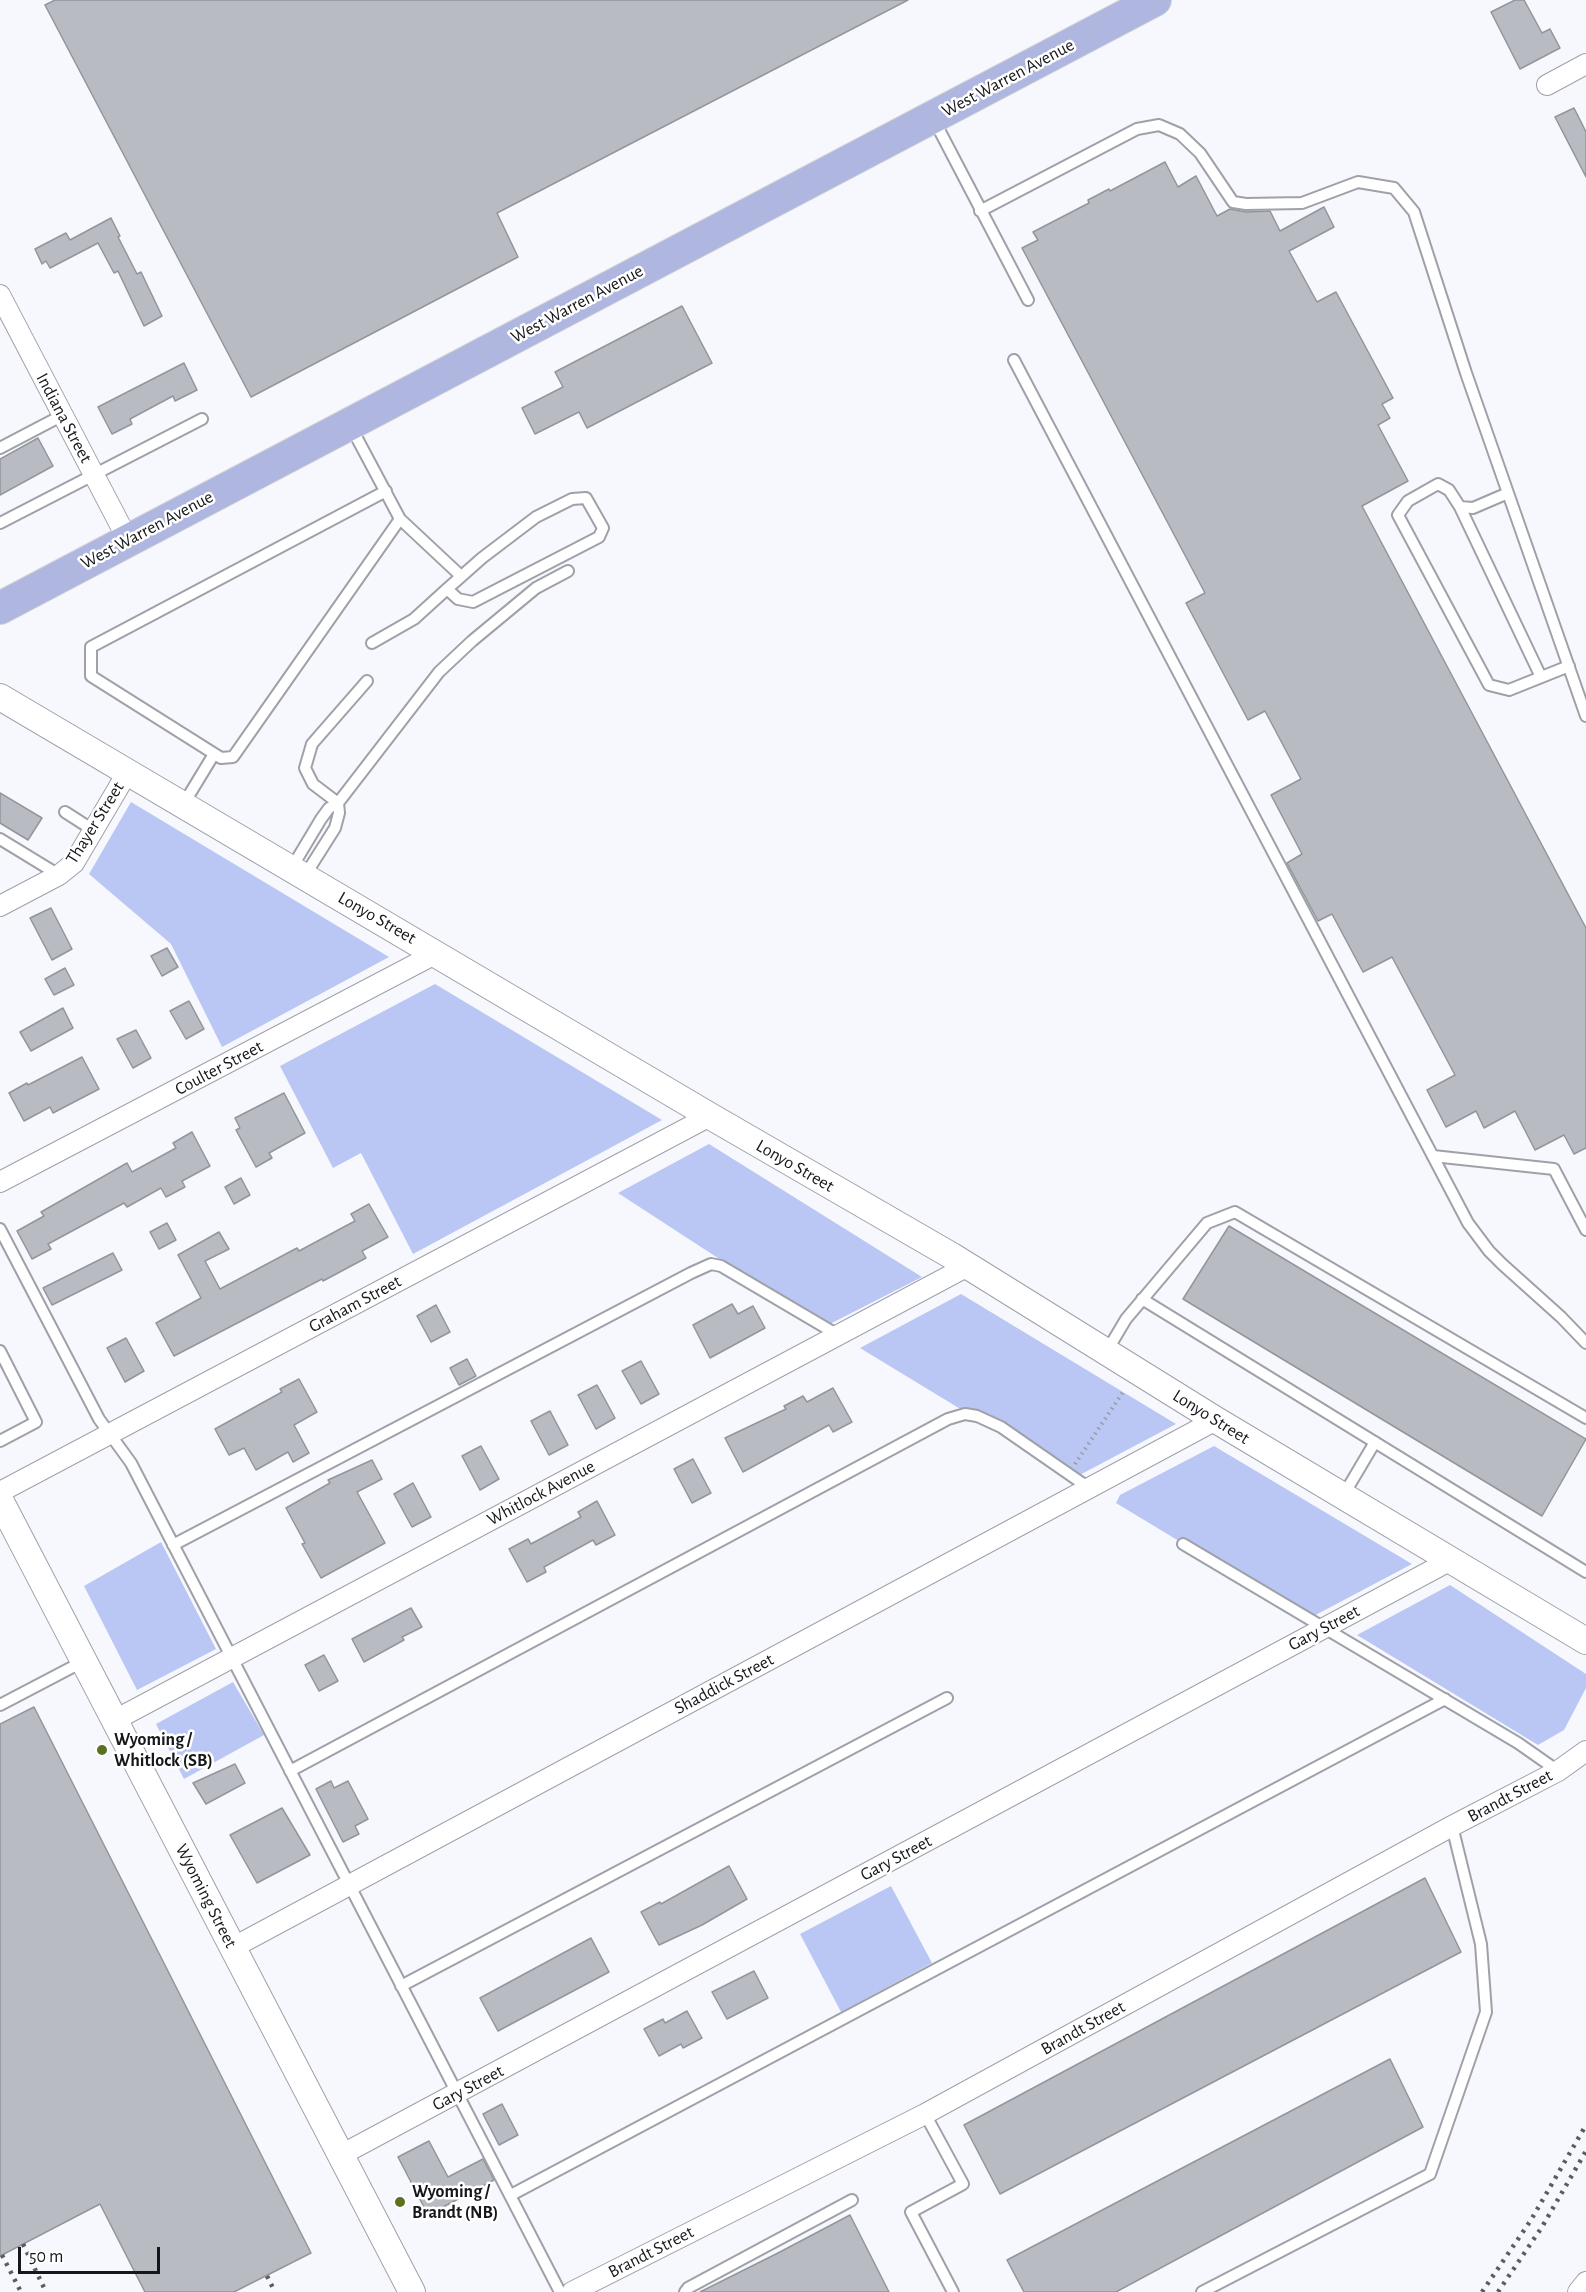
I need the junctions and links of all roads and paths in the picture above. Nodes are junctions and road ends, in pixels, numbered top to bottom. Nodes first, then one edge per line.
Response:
1 (1137, 4) edge
2 (1586, 64) edge
3 (1547, 85) dead end
4 (933, 117) junction
5 (980, 211) junction
6 (0, 295) edge
7 (1028, 300) dead end
8 (1014, 360) dead end
9 (63, 415) junction
10 (202, 419) dead end
11 (350, 424) junction
12 (0, 448) edge
13 (94, 474) junction
14 (386, 491) junction
15 (1508, 493) junction
16 (1460, 507) junction
17 (400, 519) junction
18 (0, 523) edge
19 (128, 540) junction
20 (568, 571) dead end
21 (461, 576) junction
22 (447, 589) junction
23 (0, 608) edge
24 (372, 643) dead end
25 (1569, 666) junction
26 (1541, 677) junction
27 (367, 681) dead end
28 (0, 697) edge
29 (1586, 716) edge
30 (214, 754) junction
31 (127, 773) junction
32 (338, 802) junction
33 (183, 806) junction
34 (65, 812) dead end
35 (93, 830) junction
36 (0, 839) edge
37 (297, 873) junction
38 (59, 875) junction
39 (0, 906) edge
40 (437, 953) junction
41 (710, 1116) junction
42 (1433, 1156) junction
43 (0, 1182) edge
44 (0, 1229) edge
45 (1586, 1230) edge
46 (968, 1266) junction
47 (1142, 1299) junction
48 (838, 1335) junction
49 (1586, 1344) edge
50 (0, 1351) edge
51 (1107, 1352) junction
52 (1123, 1392) dead end
53 (1586, 1418) edge
54 (1216, 1420) junction
55 (110, 1433) junction
56 (0, 1441) edge
57 (1375, 1442) junction
58 (1068, 1474) junction
59 (1089, 1488) junction
60 (0, 1492) edge
61 (1343, 1496) junction
62 (0, 1500) edge
63 (1183, 1544) dead end
64 (173, 1545) junction
65 (1451, 1560) junction
66 (1586, 1572) edge
67 (1325, 1628) junction
68 (1586, 1641) edge
69 (231, 1658) junction
70 (84, 1661) junction
71 (947, 1698) dead end
72 (1445, 1699) junction
73 (0, 1705) edge
74 (115, 1720) junction
75 (1586, 1751) edge
76 (1558, 1771) junction
77 (290, 1772) junction
78 (1452, 1826) junction
79 (349, 1886) junction
80 (232, 1948) junction
81 (401, 1986) junction
82 (458, 2093) junction
83 (925, 2114) junction
84 (341, 2156) junction
85 (511, 2195) junction
86 (852, 2200) dead end
87 (1586, 2282) edge
88 (412, 2292) edge
89 (560, 2292) edge
90 (572, 2292) edge
91 (685, 2292) edge
92 (953, 2292) edge
93 (1202, 2292) edge
94 (1578, 2292) edge

1 - 4 main road, West Warren Avenue
2 - 3 street
4 - 5 lane
4 - 11 main road, West Warren Avenue
5 - 7 lane
5 - 15 lane
6 - 9 street, Indiana Street
8 - 42 lane
9 - 12 lane
9 - 13 street, Indiana Street
10 - 13 lane
11 - 14 lane
11 - 19 main road, West Warren Avenue
13 - 18 lane
13 - 19 street, Indiana Street
14 - 17 lane
14 - 30 lane
15 - 16 lane
15 - 25 lane
16 - 26 lane
16 - 26 lane
17 - 21 lane
17 - 30 lane
19 - 23 main road, West Warren Avenue
20 - 32 lane
21 - 22 lane
21 - 22 lane
22 - 24 lane
25 - 26 lane
25 - 29 lane
27 - 32 lane
28 - 31 street, Lonyo Street
30 - 33 lane
31 - 33 street, Lonyo Street
31 - 35 street, Thayer Street
32 - 37 lane
32 - 37 lane
33 - 37 street, Lonyo Street
34 - 35 lane
35 - 38 street, Thayer Street
36 - 38 lane
37 - 40 street, Lonyo Street
38 - 39 street, Thayer Street
40 - 41 street, Lonyo Street
40 - 43 street, Coulter Street
41 - 46 street, Lonyo Street
41 - 55 street, Graham Street
42 - 45 lane
42 - 49 lane
44 - 55 lane
46 - 48 street, Whitlock Avenue
46 - 51 street, Lonyo Street
47 - 51 lane
47 - 53 lane
47 - 57 lane
48 - 64 lane
48 - 69 street, Whitlock Avenue
50 - 56 lane
51 - 54 street, Lonyo Street
52 - 58 path
54 - 59 street, Shaddick Street
54 - 61 street, Lonyo Street
55 - 60 street, Graham Street
55 - 64 lane
57 - 61 lane
57 - 66 lane
58 - 59 lane
58 - 77 lane
59 - 79 street, Shaddick Street
61 - 65 street, Lonyo Street
62 - 70 street, Wyoming Street
63 - 67 lane
64 - 69 lane
65 - 67 street, Gary Street
65 - 68 street, Lonyo Street
67 - 72 lane
67 - 82 street, Gary Street
69 - 74 street, Whitlock Avenue
69 - 77 lane
70 - 73 lane
70 - 74 street, Wyoming Street
71 - 81 lane
72 - 76 lane
72 - 85 lane
74 - 80 street, Wyoming Street
75 - 76 street, Brandt Street
76 - 78 street, Brandt Street
77 - 79 lane
78 - 83 street, Brandt Street
78 - 93 lane
79 - 80 street, Shaddick Street
79 - 81 lane
80 - 84 street, Wyoming Street
81 - 82 lane
82 - 84 street, Gary Street
82 - 85 lane
83 - 90 street, Brandt Street
83 - 92 lane
84 - 88 street, Wyoming Street
85 - 89 lane
86 - 91 lane
87 - 94 street

